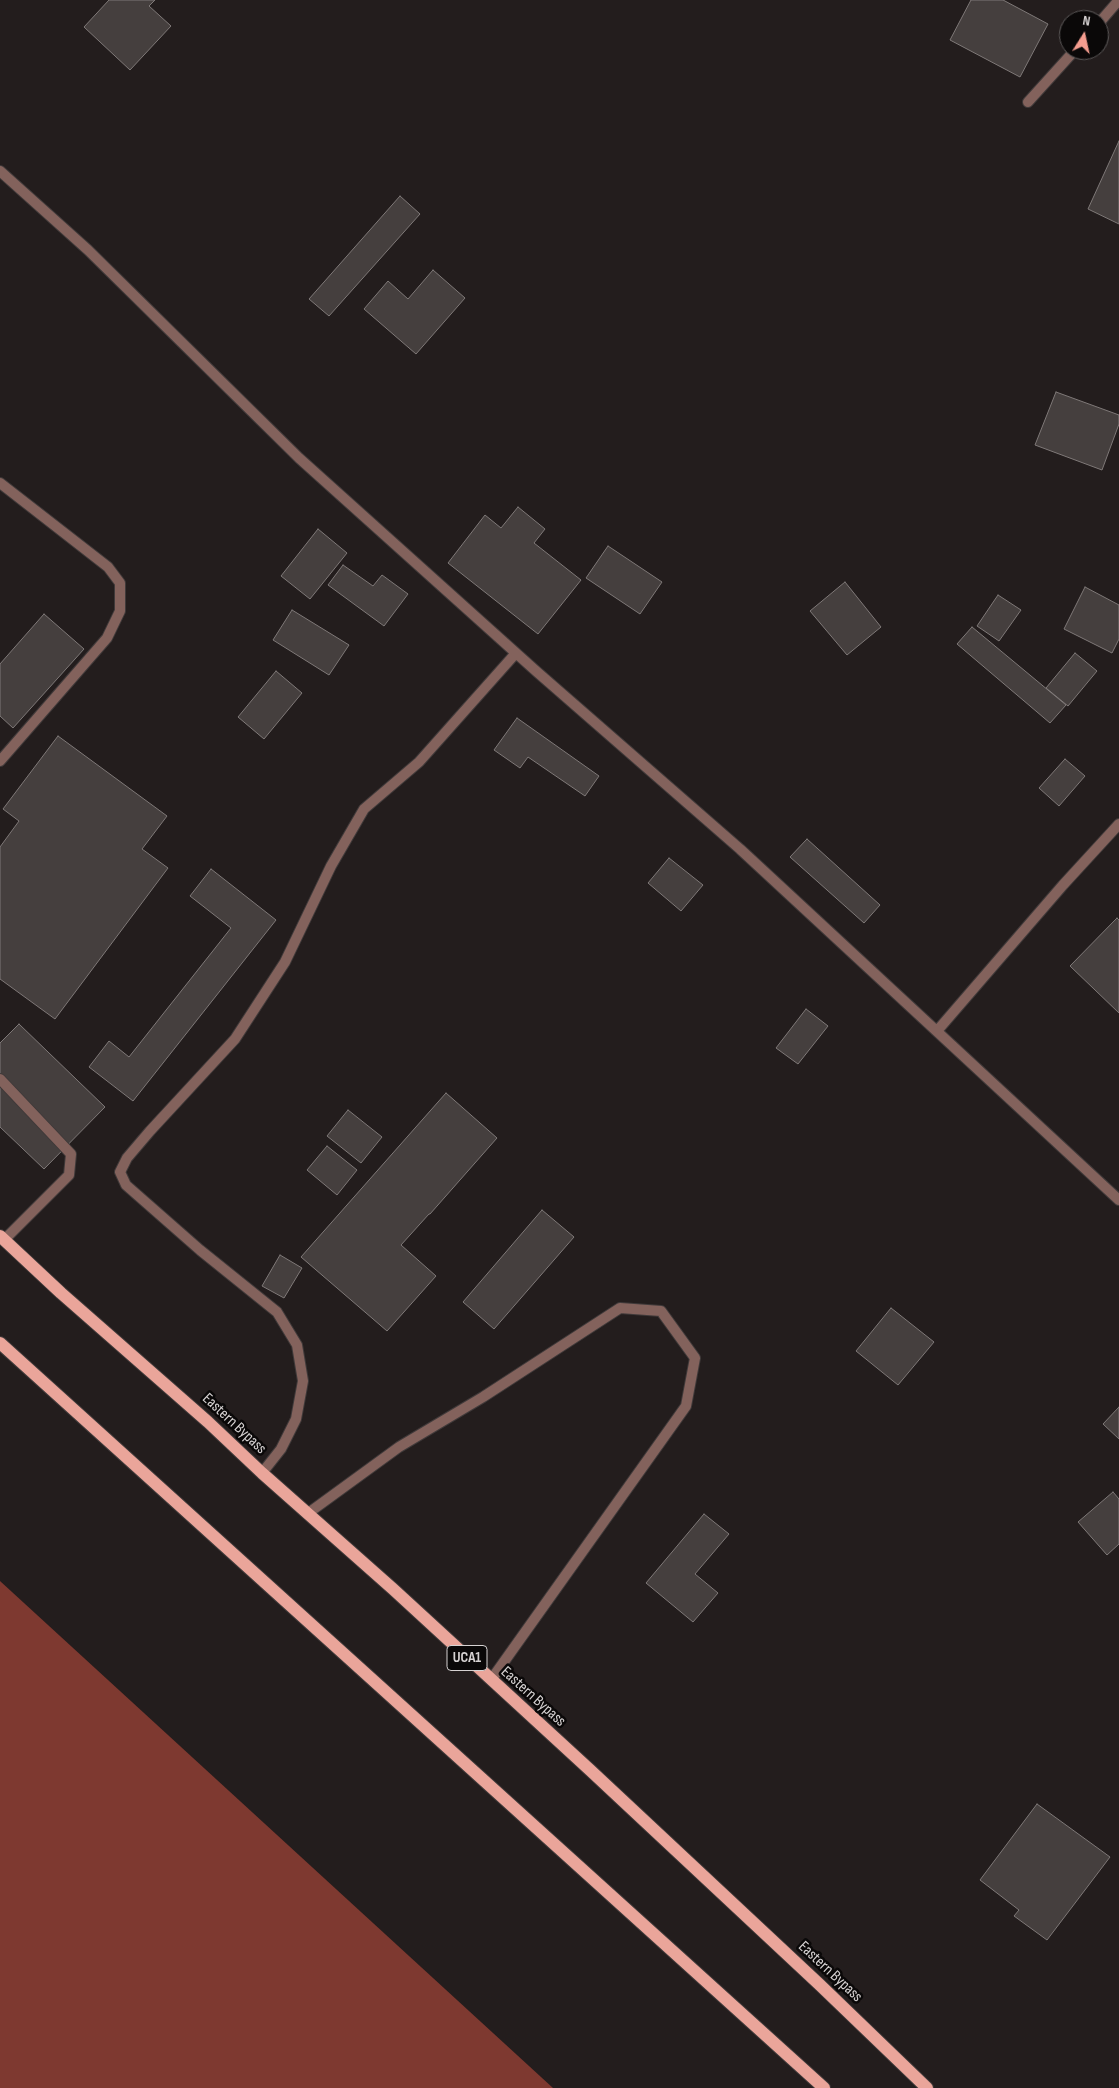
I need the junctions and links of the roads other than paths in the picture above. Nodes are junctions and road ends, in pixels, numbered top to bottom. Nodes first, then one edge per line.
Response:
1 (1119, 0) edge
2 (1109, 12) edge
3 (1065, 60) edge
4 (1028, 102) dead end
5 (0, 171) edge
6 (0, 483) edge
7 (516, 653) junction
8 (0, 761) edge
9 (1119, 824) edge
10 (937, 1031) junction
11 (0, 1079) edge
12 (1119, 1200) edge
13 (2, 1238) edge
14 (0, 1343) edge
15 (262, 1473) junction
16 (308, 1514) junction
17 (491, 1680) junction
18 (824, 2088) edge
19 (927, 2088) edge

1 - 2 street
3 - 4 street
5 - 7 street
6 - 8 street
7 - 10 street
7 - 15 street
9 - 10 street
10 - 12 street
11 - 13 street
13 - 15 main road, Eastern Bypass / UCA1
14 - 18 main road
15 - 16 main road, Eastern Bypass / UCA1
16 - 17 main road, Eastern Bypass / UCA1
16 - 17 street
17 - 19 main road, Eastern Bypass / UCA1

